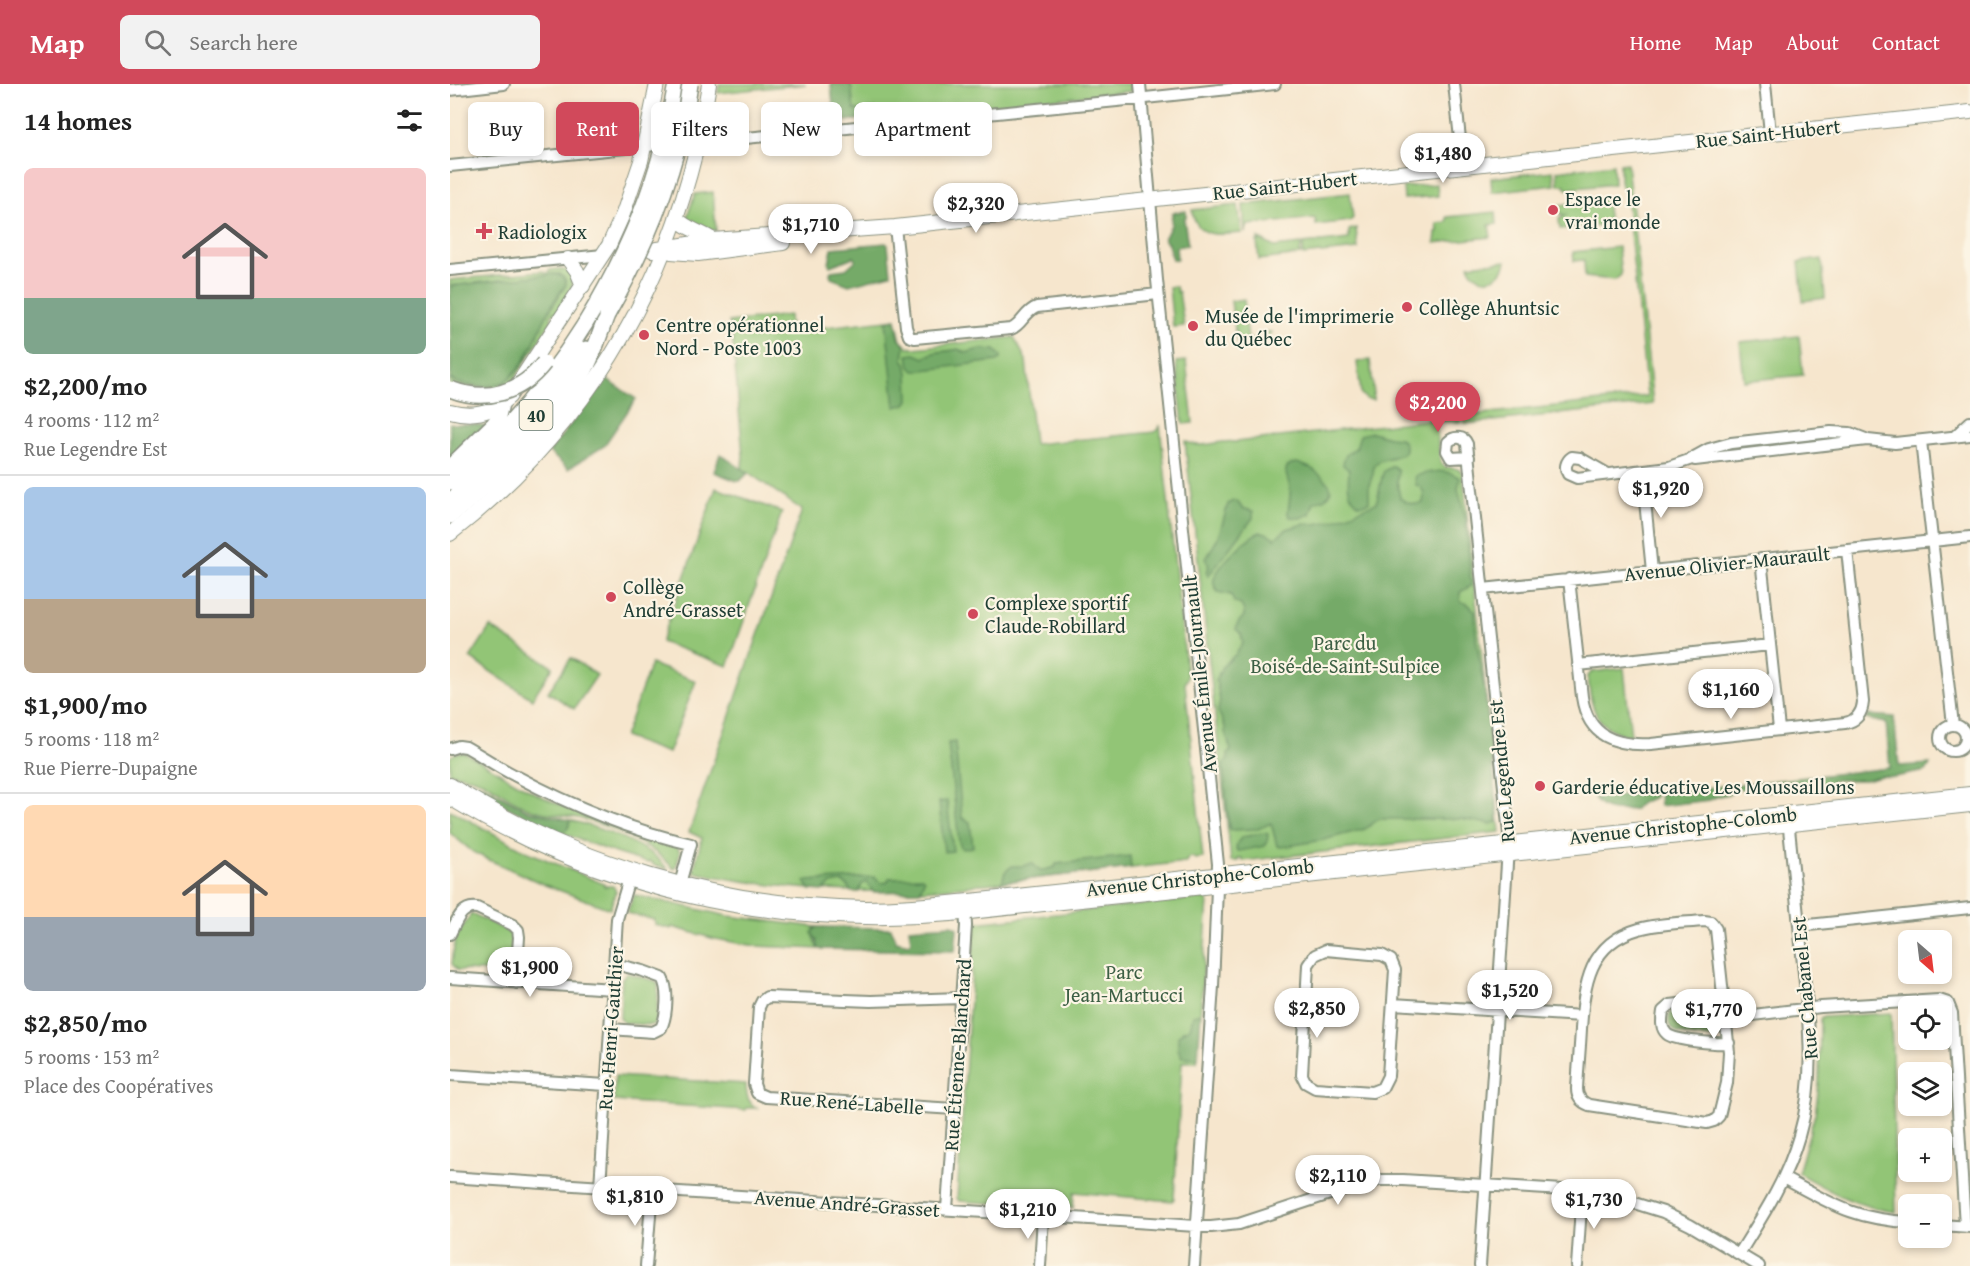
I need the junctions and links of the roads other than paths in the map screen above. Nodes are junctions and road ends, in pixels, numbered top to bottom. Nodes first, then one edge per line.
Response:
1 (504, 84) edge
2 (657, 84) edge
3 (676, 84) edge
4 (690, 84) edge
5 (709, 84) edge
6 (1140, 84) edge
7 (1275, 84) edge
8 (1454, 84) edge
9 (1765, 84) edge
10 (450, 90) edge
11 (1141, 99) junction
12 (704, 102) edge
13 (1970, 112) edge
14 (1770, 133) junction
15 (749, 137) edge
16 (650, 146) junction
17 (689, 156) edge
18 (450, 166) edge
19 (1463, 166) junction
20 (1149, 199) junction
21 (676, 218) junction
22 (890, 227) junction
23 (713, 240) junction
24 (665, 250) junction
25 (609, 255) junction
26 (568, 259) junction
27 (450, 270) edge
28 (583, 286) junction
29 (1158, 294) junction
30 (585, 324) junction
31 (450, 389) edge
32 (501, 404) junction
33 (450, 411) edge
34 (1970, 422) edge
35 (1970, 435) edge
36 (1954, 437) junction
37 (1921, 441) junction
38 (1469, 457) dead end
39 (450, 467) edge
40 (1642, 471) junction
41 (1608, 474) dead end
42 (450, 482) edge
43 (454, 508) edge
44 (450, 534) edge
45 (1970, 537) edge
46 (1931, 541) junction
47 (1847, 550) junction
48 (1761, 559) junction
49 (1652, 570) junction
50 (1569, 579) junction
51 (1483, 589) junction
52 (1770, 645) junction
53 (1578, 665) junction
54 (1953, 725) dead end
55 (1779, 729) junction
56 (450, 749) edge
57 (450, 785) edge
58 (1970, 794) edge
59 (450, 798) edge
60 (1970, 805) edge
61 (1788, 819) junction
62 (1508, 849) junction
63 (630, 875) junction
64 (1218, 880) junction
65 (679, 889) junction
66 (964, 907) junction
67 (1970, 908) edge
68 (1799, 926) junction
69 (450, 934) edge
70 (615, 964) junction
71 (450, 978) edge
72 (516, 982) junction
73 (613, 989) junction
74 (961, 998) junction
75 (1725, 999) junction
76 (1393, 1004) junction
77 (1808, 1009) junction
78 (1496, 1011) junction
79 (1582, 1016) junction
80 (1727, 1018) junction
81 (610, 1029) junction
82 (1729, 1043) junction
83 (450, 1075) edge
84 (606, 1086) junction
85 (954, 1109) junction
86 (450, 1177) edge
87 (1784, 1178) junction
88 (1485, 1185) junction
89 (600, 1187) junction
90 (652, 1190) junction
91 (1582, 1192) junction
92 (947, 1209) junction
93 (1043, 1216) junction
94 (1898, 1221) edge
95 (1952, 1225) edge
96 (1967, 1226) edge
97 (1197, 1227) junction
98 (1740, 1254) junction
99 (646, 1266) edge
100 (1040, 1266) edge
101 (1194, 1266) edge
102 (1480, 1266) edge
103 (1577, 1266) edge
104 (1759, 1266) edge

1 - 10 street
2 - 16 main road
3 - 30 highway, 40, bridge
4 - 43 highway, bridge
5 - 12 main road
6 - 11 street, Avenue Émile-Journault
7 - 11 street
8 - 19 street
9 - 14 street
11 - 15 street
11 - 20 street, Avenue Émile-Journault
13 - 14 main road, Rue Saint-Hubert
14 - 19 main road, Rue Saint-Hubert
16 - 18 street
16 - 25 main road
17 - 21 main road
19 - 20 main road, Rue Saint-Hubert
20 - 22 main road, Rue Saint-Hubert
20 - 29 street, Avenue Émile-Journault
21 - 23 main road
21 - 24 main road
22 - 23 main road, Rue Saint-Hubert
22 - 24 main road, Rue Saint-Hubert
22 - 29 street
23 - 24 main road, Rue Saint-Hubert
24 - 44 main road
25 - 26 street
25 - 28 main road
26 - 27 street
26 - 28 main road
28 - 32 main road
29 - 64 street, Avenue Émile-Journault
30 - 31 highway, bridge
30 - 42 highway, 40
32 - 33 main road
32 - 39 highway
34 - 36 street
35 - 36 street
36 - 37 street
37 - 40 street
37 - 46 street
38 - 51 street, Rue Legendre Est
40 - 41 street
40 - 49 street
45 - 46 street, Avenue Olivier-Maurault
46 - 47 street, Avenue Olivier-Maurault
46 - 54 street
47 - 48 street, Avenue Olivier-Maurault
47 - 55 street
48 - 49 street, Avenue Olivier-Maurault
48 - 52 street
49 - 50 street, Avenue Olivier-Maurault
50 - 51 street, Avenue Olivier-Maurault
50 - 53 street
51 - 62 street, Rue Legendre Est
52 - 53 street
52 - 55 street
53 - 55 street
56 - 65 street
57 - 63 main road, Avenue Christophe-Colomb
58 - 61 main road, Avenue Christophe-Colomb
59 - 63 main road, Avenue Christophe-Colomb
60 - 61 main road, Avenue Christophe-Colomb
61 - 62 main road, Avenue Christophe-Colomb
61 - 68 street, Rue Chabanel Est
62 - 64 main road, Avenue Christophe-Colomb
62 - 78 street, Rue Legendre Est
63 - 65 main road, Avenue Christophe-Colomb
63 - 70 street, Rue Henri-Gauthier
64 - 66 main road, Avenue Christophe-Colomb
64 - 97 street, Avenue Émile-Journault
65 - 66 main road, Avenue Christophe-Colomb
66 - 74 street, Rue Étienne-Blanchard
67 - 68 street
68 - 77 street, Rue Chabanel Est
69 - 72 street
70 - 73 street, Rue Henri-Gauthier
70 - 81 street
71 - 72 street
72 - 73 street
73 - 81 street, Rue Henri-Gauthier
74 - 85 street, Rue Étienne-Blanchard
74 - 85 street, Rue René-Labelle
75 - 79 street
75 - 80 street
75 - 82 street
76 - 76 street
76 - 78 street
77 - 80 street
77 - 87 street, Rue Chabanel Est
77 - 96 street
78 - 79 street
78 - 88 street, Rue Legendre Est
79 - 82 street
80 - 82 street
81 - 84 street, Rue Henri-Gauthier
83 - 84 street
84 - 89 street, Rue Henri-Gauthier
85 - 92 street, Rue Étienne-Blanchard
86 - 89 street, Avenue André-Grasset
87 - 94 street
87 - 98 street, Rue Chabanel Est
88 - 91 street, Avenue André-Grasset
88 - 97 street, Avenue André-Grasset
88 - 102 street, Rue Legendre Est
89 - 90 street, Avenue André-Grasset
90 - 92 street, Avenue André-Grasset
90 - 99 street
91 - 98 street, Avenue André-Grasset
91 - 103 street
92 - 93 street, Avenue André-Grasset
93 - 97 street, Avenue André-Grasset
93 - 100 street
95 - 96 street
97 - 101 street, Avenue Émile-Journault
98 - 104 street, Avenue André-Grasset

